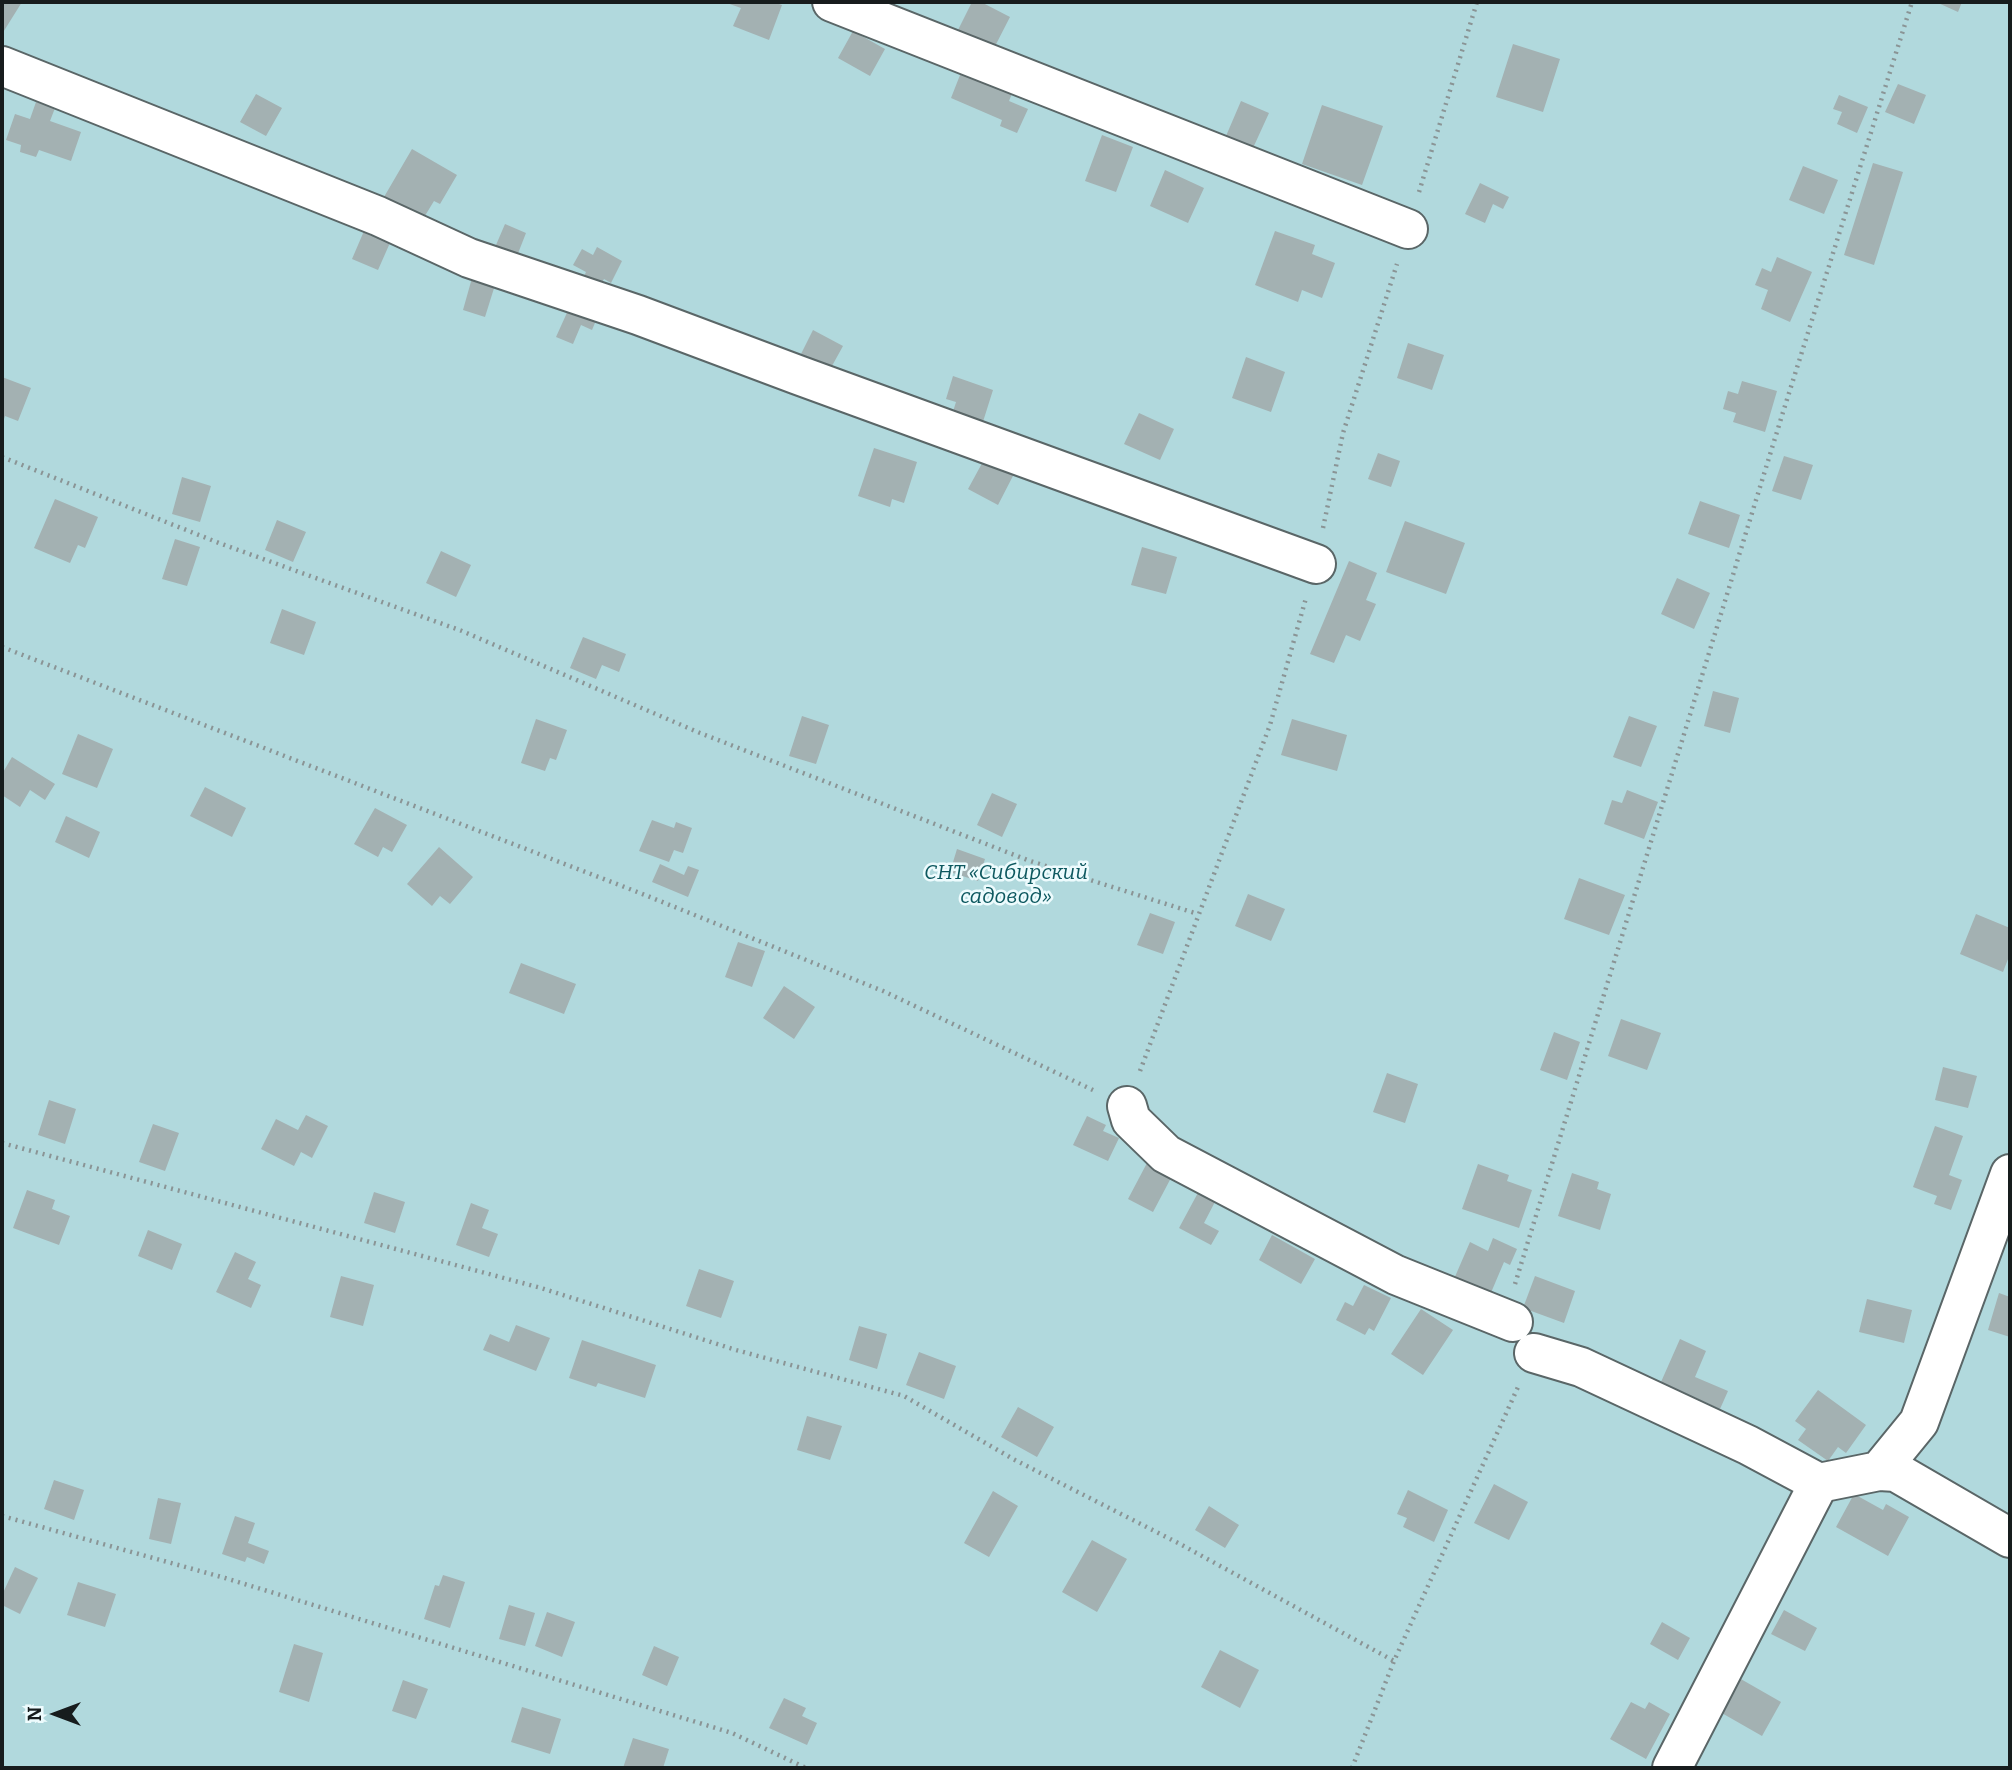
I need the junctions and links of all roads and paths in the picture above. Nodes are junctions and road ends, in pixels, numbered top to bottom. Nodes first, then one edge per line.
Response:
1 (832, 2) edge
2 (1476, 2) edge
3 (1912, 2) edge
4 (2, 66) edge
5 (1408, 229) junction
6 (2, 457) edge
7 (1316, 564) junction
8 (2, 647) edge
9 (1198, 914) junction
10 (1128, 1106) junction
11 (2, 1143) edge
12 (2010, 1174) edge
13 (1513, 1322) joint
14 (1534, 1353) joint
15 (1879, 1471) junction
16 (1819, 1483) junction
17 (2, 1516) edge
18 (2010, 1538) edge
19 (1394, 1661) junction
20 (806, 1768) edge
21 (1352, 1768) edge
22 (1672, 1768) edge

1 - 5 lane
2 - 5 path
3 - 13 path
4 - 7 lane
5 - 7 path
6 - 9 path
7 - 9 path
8 - 10 path
9 - 10 path
10 - 13 lane
11 - 19 path
12 - 15 lane
14 - 16 lane
14 - 19 path
15 - 16 lane
15 - 18 lane
16 - 22 lane
17 - 20 path
19 - 21 path

